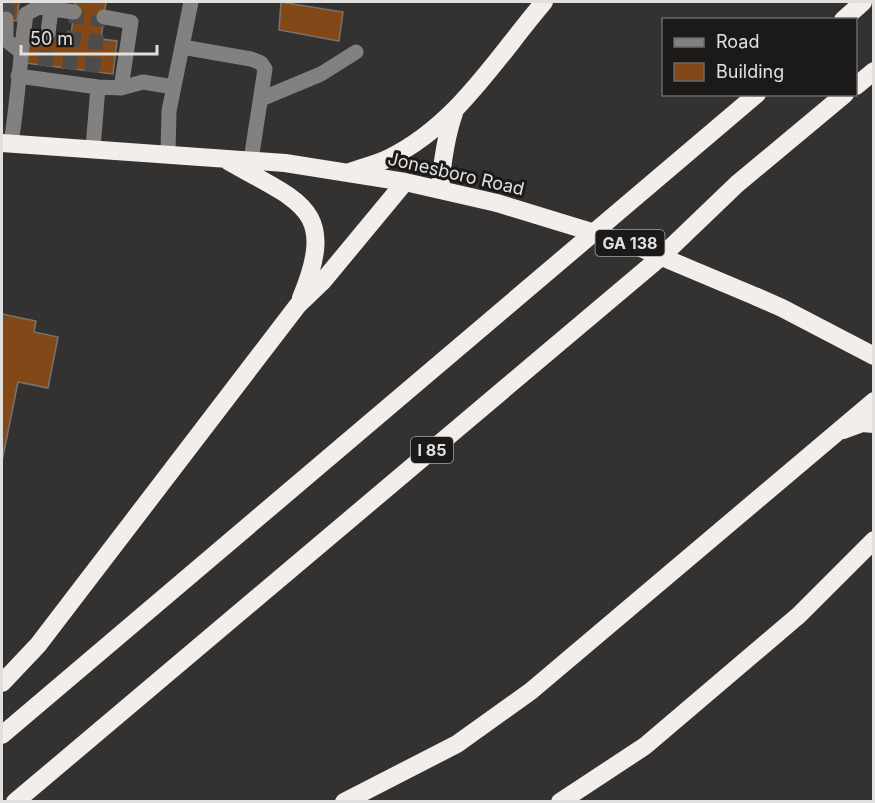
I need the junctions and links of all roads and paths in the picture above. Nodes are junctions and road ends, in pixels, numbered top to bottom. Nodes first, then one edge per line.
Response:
1 (191, 2) edge
2 (544, 2) edge
3 (863, 2) edge
4 (43, 6) edge
5 (74, 12) dead end
6 (104, 17) dead end
7 (845, 18) edge
8 (6, 19) dead end
9 (48, 33) tunnel mouth
10 (182, 47) junction
11 (21, 52) junction
12 (356, 52) dead end
13 (873, 71) edge
14 (18, 76) junction
15 (93, 81) junction
16 (857, 84) edge
17 (174, 87) junction
18 (121, 88) junction
19 (755, 96) edge
20 (843, 96) edge
21 (261, 99) junction
22 (455, 111) junction
23 (6, 143) edge
24 (93, 148) junction
25 (168, 153) junction
26 (223, 157) junction
27 (251, 160) junction
28 (348, 173) junction
29 (405, 182) junction
30 (440, 190) junction
31 (298, 305) junction
32 (873, 356) edge
33 (873, 401) edge
34 (873, 424) edge
35 (838, 431) junction
36 (873, 540) edge
37 (2, 683) edge
38 (2, 735) edge
39 (15, 801) edge
40 (344, 801) edge
41 (560, 801) edge

1 - 10 street
2 - 22 highway
3 - 7 highway
4 - 5 street
4 - 9 street
4 - 11 street
6 - 18 street
8 - 11 street
10 - 17 street
10 - 21 street
11 - 14 street
12 - 21 street
13 - 16 highway
14 - 15 street
14 - 23 street
15 - 18 street
15 - 24 street
17 - 18 street
17 - 25 street
19 - 38 highway
20 - 39 highway, I 85
21 - 27 street
22 - 28 highway
22 - 30 highway
23 - 24 highway, Jonesboro Road / GA 138
24 - 25 highway, Jonesboro Road / GA 138
25 - 26 highway, Jonesboro Road / GA 138
26 - 27 highway, Jonesboro Road / GA 138
26 - 31 highway
27 - 28 highway, Jonesboro Road / GA 138
28 - 29 highway, Jonesboro Road / GA 138
29 - 30 highway, Jonesboro Road / GA 138
29 - 31 highway
30 - 32 highway, Jonesboro Road / GA 138, bridge
31 - 37 highway
33 - 35 highway
34 - 35 highway
35 - 40 highway
36 - 41 highway

